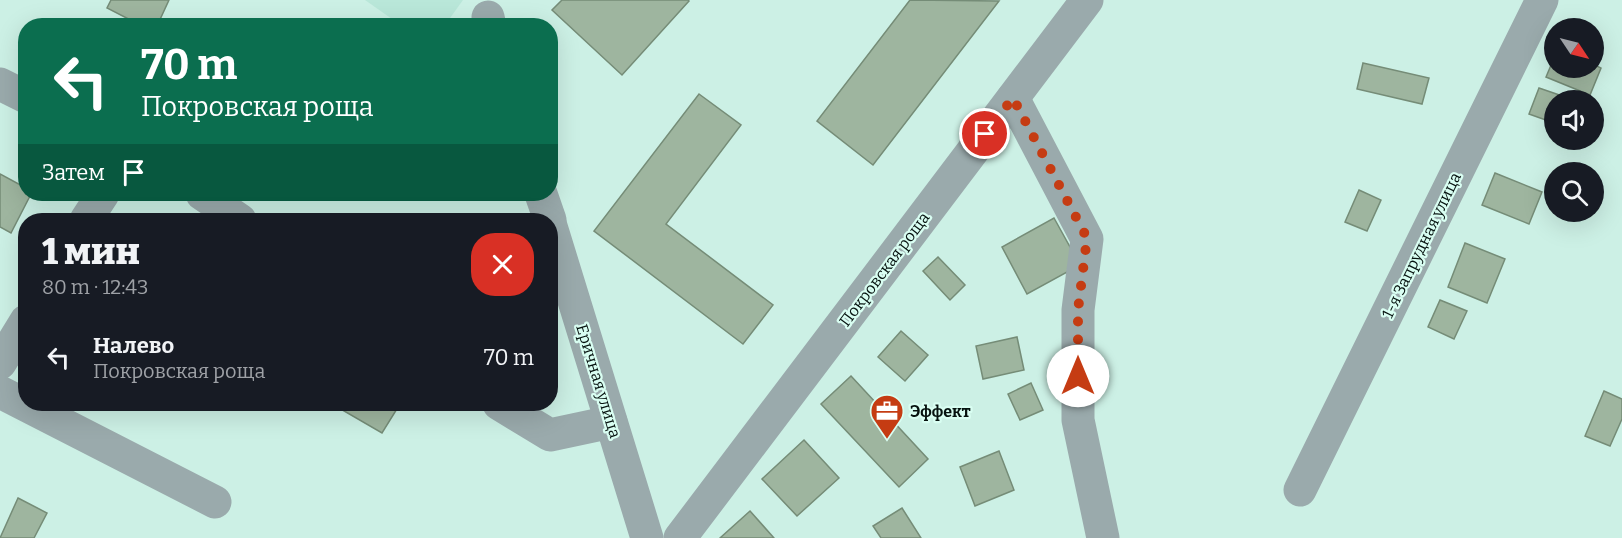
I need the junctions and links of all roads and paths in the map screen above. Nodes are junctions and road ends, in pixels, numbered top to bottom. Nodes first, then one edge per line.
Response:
1 (1087, 0) edge
2 (1542, 0) edge
3 (0, 84) edge
4 (18, 93) edge
5 (1013, 98) junction
6 (212, 201) edge
7 (230, 213) edge
8 (558, 248) edge
9 (18, 334) edge
10 (0, 363) edge
11 (0, 392) edge
12 (18, 401) edge
13 (37, 411) edge
14 (511, 411) edge
15 (611, 422) junction
16 (1300, 490) dead end
17 (215, 502) dead end
18 (647, 538) edge
19 (680, 538) edge
20 (1102, 538) edge

1 - 5 street, Покровская роща
2 - 16 street, 1-я Запрудная улица
3 - 4 street
5 - 19 street, Покровская роща
5 - 20 street
6 - 7 street
8 - 15 street, Еричная улица
9 - 10 street
11 - 12 street
13 - 17 street
14 - 15 street
15 - 18 street, Еричная улица

